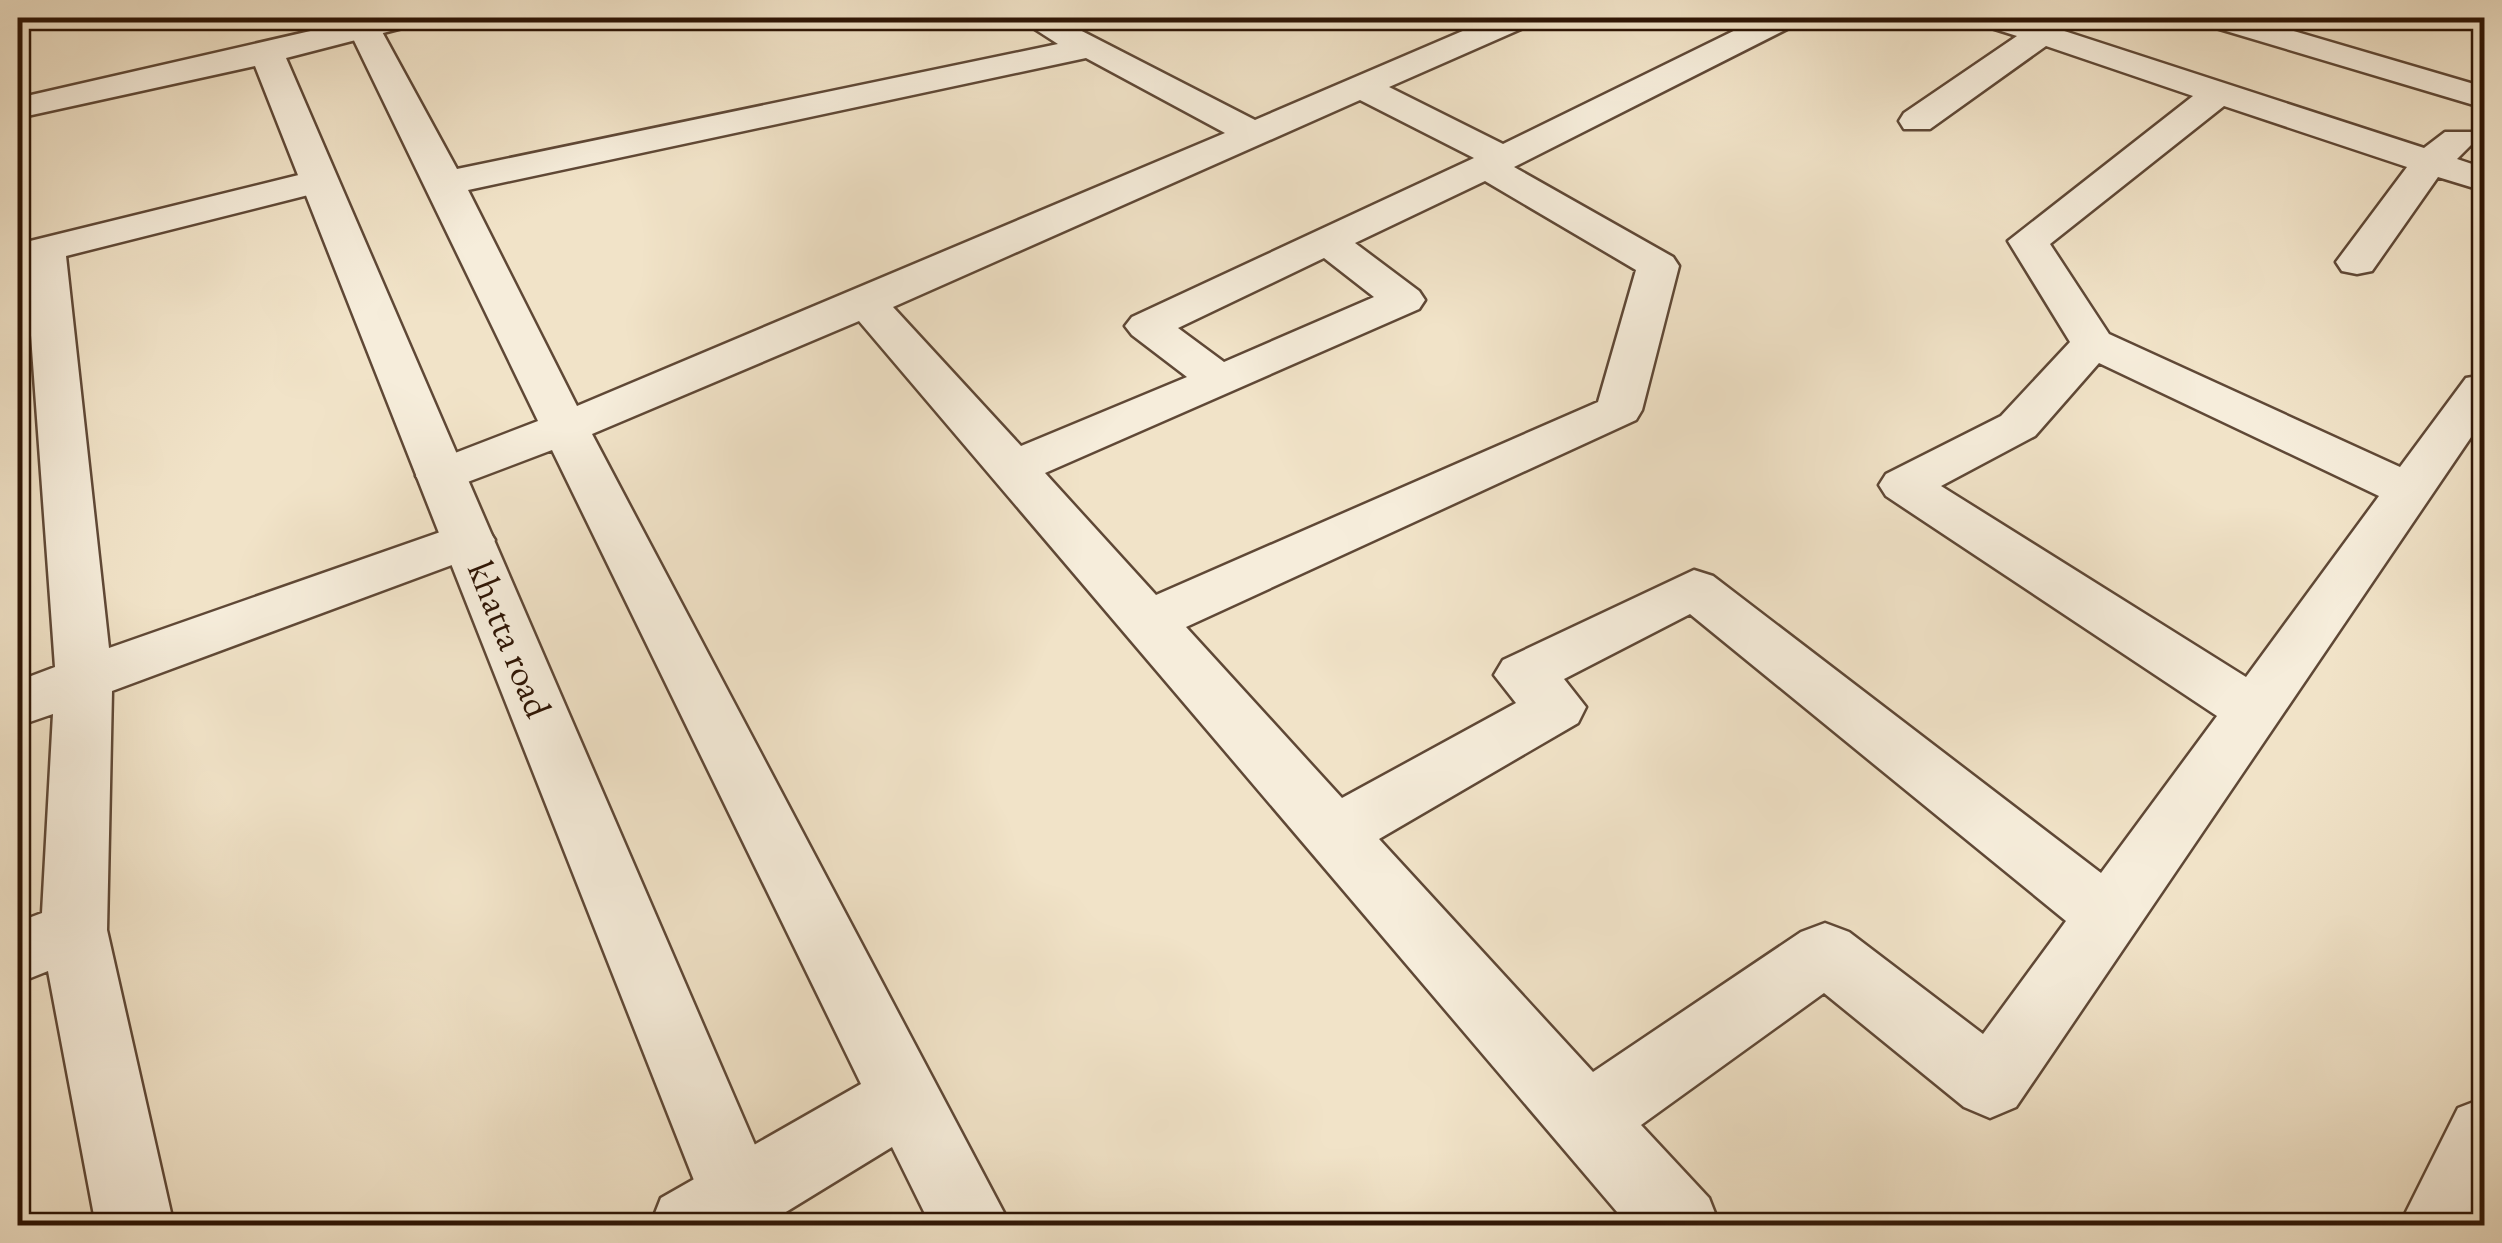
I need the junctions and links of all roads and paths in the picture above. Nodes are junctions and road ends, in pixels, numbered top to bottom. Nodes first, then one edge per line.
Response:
1 (403, 18) edge
2 (1520, 18) edge
3 (1784, 18) edge
4 (1993, 18) edge
5 (2218, 18) edge
6 (2322, 18) edge
7 (364, 28) junction
8 (1080, 32) edge
9 (2042, 34) junction
10 (2284, 38) junction
11 (267, 53) junction
12 (1361, 87) junction
13 (2220, 92) junction
14 (2484, 98) edge
15 (18, 108) edge
16 (2484, 120) edge
17 (1917, 121) dead end
18 (1254, 134) junction
19 (1495, 162) junction
20 (2430, 162) junction
21 (2484, 180) edge
22 (320, 181) junction
23 (445, 183) junction
24 (1328, 241) junction
25 (31, 253) edge
26 (2357, 262) dead end
27 (866, 303) junction
28 (2093, 343) junction
29 (1220, 380) junction
30 (37, 381) edge
31 (2482, 388) dead end
32 (565, 428) junction
33 (40, 445) edge
34 (1013, 468) junction
35 (442, 476) junction
36 (2409, 491) junction
37 (469, 540) junction
38 (1148, 621) junction
39 (84, 679) junction
40 (18, 704) edge
41 (2253, 710) junction
42 (1335, 833) junction
43 (2108, 916) junction
44 (46, 941) edge
45 (907, 1098) junction
46 (1588, 1119) junction
47 (2484, 1134) edge
48 (727, 1216) edge
49 (135, 1226) edge
50 (972, 1226) edge
51 (1681, 1226) edge
52 (2438, 1226) edge

1 - 7 street
2 - 12 street
3 - 19 street
4 - 9 street
5 - 10 street
6 - 10 street
7 - 11 street
7 - 23 street
8 - 18 street
8 - 23 street
9 - 13 street
9 - 17 street
10 - 14 street
11 - 15 street
11 - 22 street, khatta road
12 - 18 street
12 - 19 street
13 - 20 street
13 - 28 street
16 - 20 street
18 - 27 street
19 - 24 street
19 - 38 street
20 - 21 street
20 - 26 street
22 - 25 street
22 - 35 street, khatta road
23 - 32 street
24 - 29 street
24 - 29 street
25 - 30 street
27 - 32 street
27 - 34 street
28 - 36 street
28 - 41 street
29 - 34 street
30 - 33 street
31 - 36 street
32 - 35 street
32 - 45 street
33 - 39 street
34 - 38 street
35 - 37 street, khatta road
36 - 41 street
37 - 39 street
37 - 48 street, khatta road
38 - 42 street
39 - 40 street
39 - 44 street
41 - 43 street
42 - 43 street
42 - 46 street
43 - 46 street
44 - 49 street
45 - 48 street
45 - 50 street
46 - 51 street
47 - 52 street

